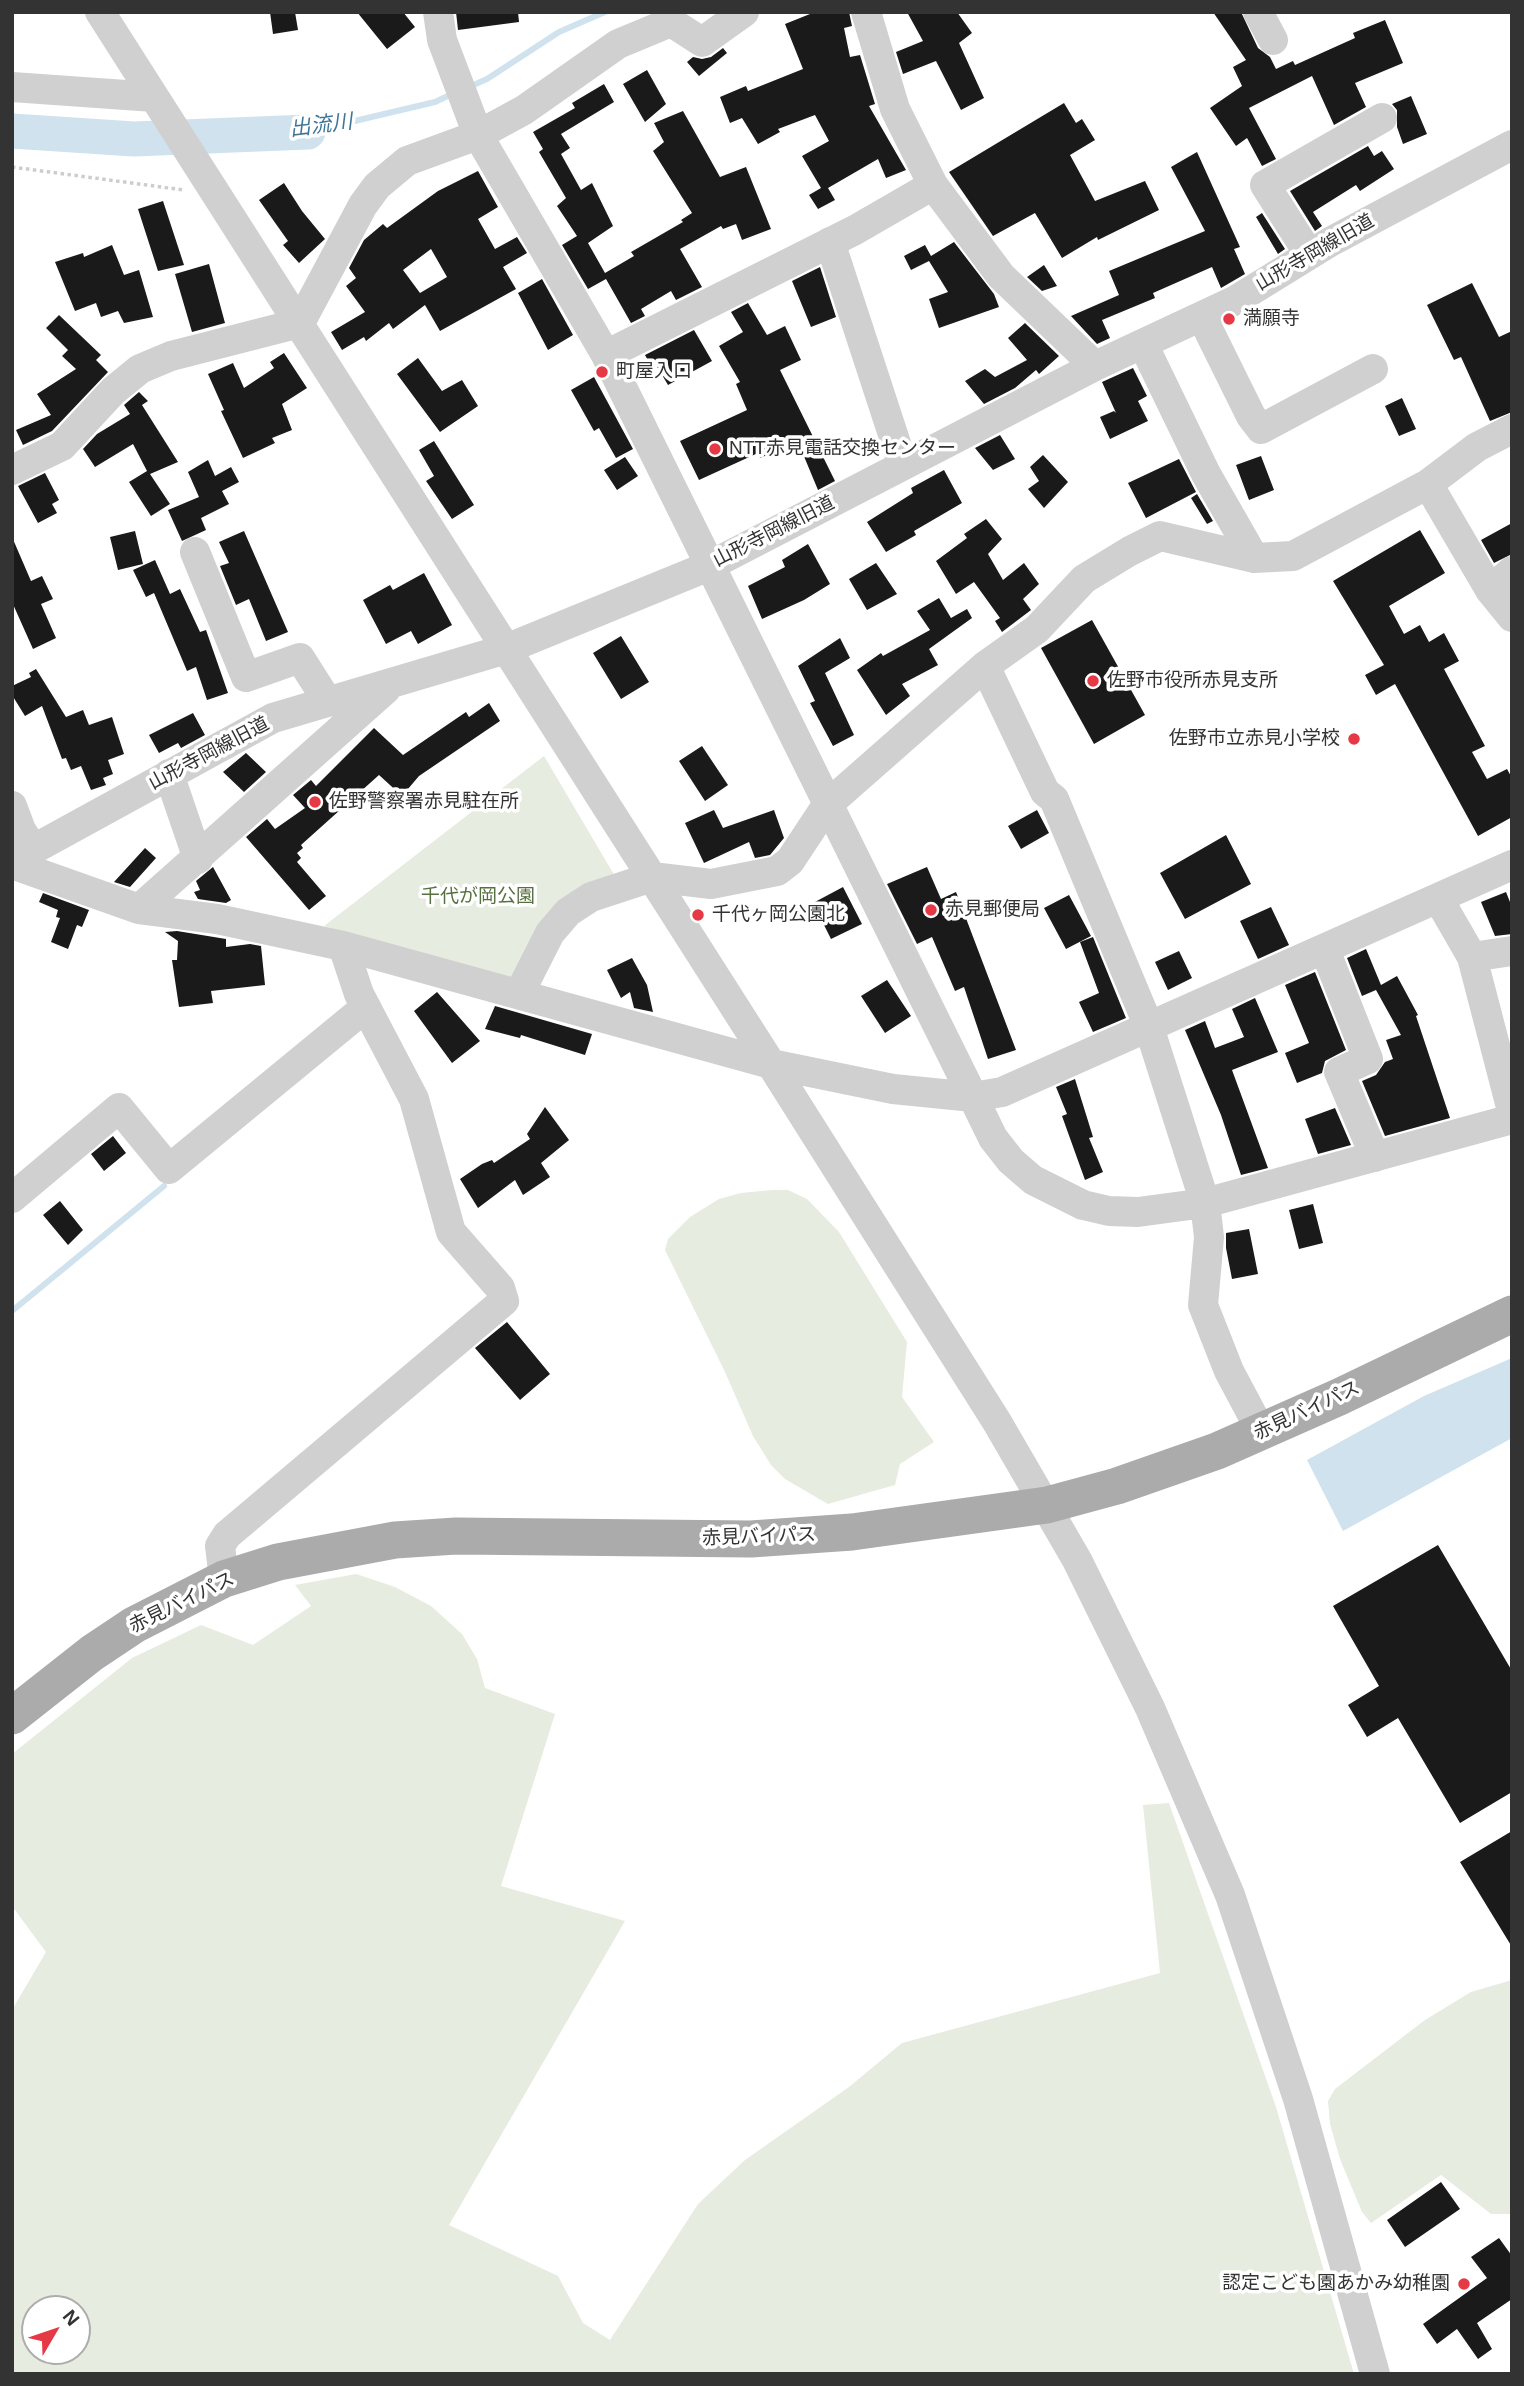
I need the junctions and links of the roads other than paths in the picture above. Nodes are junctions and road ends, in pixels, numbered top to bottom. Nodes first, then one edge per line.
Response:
1 (100, 12) edge
2 (744, 12) edge
3 (866, 12) edge
4 (1258, 12) edge
5 (440, 26) edge
6 (1273, 40) dead end
7 (12, 87) edge
8 (157, 101) junction
9 (1382, 118) dead end
10 (473, 122) junction
11 (1512, 145) edge
12 (933, 185) junction
13 (830, 242) junction
14 (1310, 254) junction
15 (1202, 317) junction
16 (300, 323) junction
17 (1143, 344) junction
18 (606, 355) junction
19 (1095, 366) junction
20 (1373, 369) dead end
21 (1512, 429) edge
22 (903, 466) junction
23 (12, 470) edge
24 (1428, 484) junction
25 (195, 552) dead end
26 (1254, 558) junction
27 (709, 566) junction
28 (1501, 581) edge
29 (1512, 617) edge
30 (506, 649) junction
31 (985, 666) junction
32 (390, 685) junction
33 (328, 702) junction
34 (169, 774) junction
35 (827, 805) junction
36 (12, 806) edge
37 (19, 858) edge
38 (198, 859) junction
39 (1512, 865) edge
40 (652, 877) junction
41 (1438, 898) junction
42 (139, 909) junction
43 (343, 946) junction
44 (1325, 950) junction
45 (1512, 951) edge
46 (1472, 957) junction
47 (519, 995) junction
48 (366, 1007) junction
49 (1149, 1027) junction
50 (771, 1064) junction
51 (973, 1097) junction
52 (1512, 1111) edge
53 (1512, 1119) edge
54 (1375, 1157) junction
55 (12, 1198) edge
56 (1205, 1203) junction
57 (1512, 1314) edge
58 (1262, 1433) junction
59 (1047, 1505) junction
60 (224, 1579) junction
61 (12, 1716) edge
62 (1375, 2374) edge

1 - 8 street
2 - 10 street
3 - 12 street
4 - 6 street
5 - 10 street
7 - 8 street
8 - 16 street
9 - 14 street
10 - 16 street
10 - 18 street
11 - 14 street, 山形寺岡線旧道
12 - 13 street
12 - 19 street
13 - 18 street
13 - 22 street
14 - 15 street, 山形寺岡線旧道
15 - 17 street, 山形寺岡線旧道
15 - 20 street
16 - 23 street
16 - 30 street
17 - 19 street, 山形寺岡線旧道
17 - 26 street
18 - 27 street
19 - 22 street, 山形寺岡線旧道
21 - 24 street
22 - 27 street, 山形寺岡線旧道
24 - 26 street
24 - 28 street
25 - 33 street
26 - 31 street
27 - 30 street, 山形寺岡線旧道
27 - 35 street
28 - 29 street
30 - 32 street, 山形寺岡線旧道
30 - 40 street
31 - 35 street
31 - 49 street
32 - 33 street, 山形寺岡線旧道
32 - 38 street
33 - 34 street, 山形寺岡線旧道
34 - 37 street, 山形寺岡線旧道
34 - 38 street
35 - 40 street
35 - 51 street
36 - 37 street
37 - 42 street
38 - 42 street
39 - 41 street
40 - 47 street
40 - 50 street
41 - 44 street
41 - 46 street
42 - 43 street
43 - 47 street
43 - 48 street
44 - 49 street
44 - 54 street
45 - 46 street
46 - 52 street
47 - 50 street
48 - 55 street
48 - 60 street
49 - 51 street
49 - 56 street
50 - 51 street
50 - 59 street
51 - 56 street
53 - 54 street
54 - 56 street
56 - 58 street
57 - 58 main road, 赤見バイパス
58 - 59 main road, 赤見バイパス
59 - 60 main road, 赤見バイパス
59 - 62 street
60 - 61 main road, 赤見バイパス

